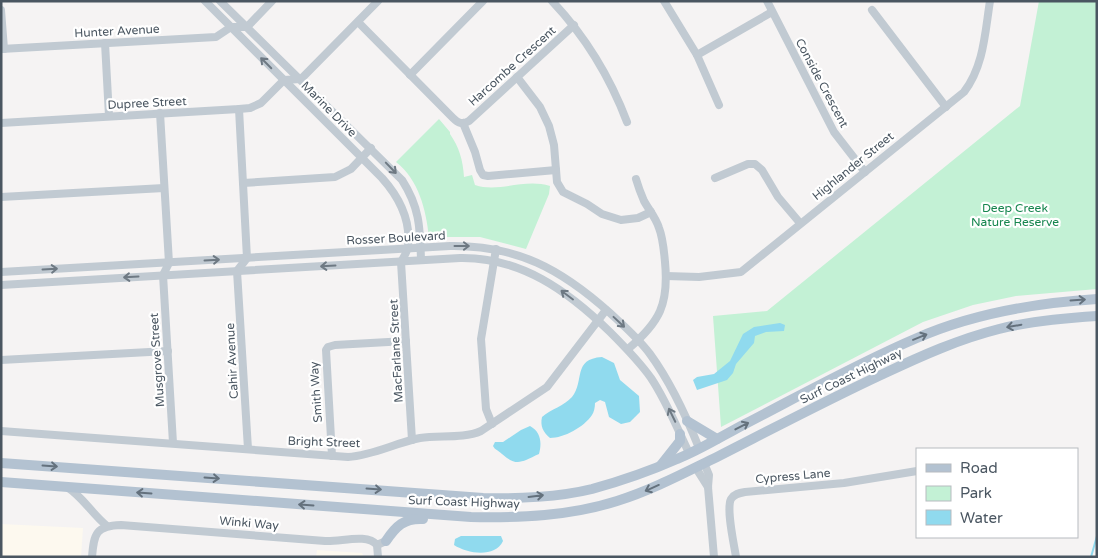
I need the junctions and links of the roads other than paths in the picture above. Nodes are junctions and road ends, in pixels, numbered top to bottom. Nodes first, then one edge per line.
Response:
1 (205, 1) edge
2 (220, 1) edge
3 (272, 1) edge
4 (378, 1) edge
5 (483, 1) edge
6 (552, 1) edge
7 (664, 1) edge
8 (767, 1) edge
9 (990, 1) edge
10 (1, 10) edge
11 (872, 10) dead end
12 (772, 12) junction
13 (358, 22) junction
14 (574, 26) junction
15 (231, 27) junction
16 (247, 27) junction
17 (105, 43) junction
18 (2, 49) edge
19 (697, 55) junction
20 (410, 75) junction
21 (517, 77) junction
22 (300, 79) junction
23 (284, 80) junction
24 (719, 105) dead end
25 (946, 107) junction
26 (238, 109) junction
27 (160, 113) junction
28 (109, 116) junction
29 (627, 122) dead end
30 (1, 123) edge
31 (463, 123) junction
32 (371, 148) junction
33 (362, 158) junction
34 (556, 170) junction
35 (865, 172) junction
36 (714, 178) dead end
37 (636, 179) dead end
38 (243, 183) junction
39 (164, 188) junction
40 (1, 197) edge
41 (651, 212) junction
42 (800, 223) junction
43 (408, 248) junction
44 (421, 248) junction
45 (496, 249) junction
46 (247, 258) junction
47 (422, 260) junction
48 (402, 262) junction
49 (495, 262) junction
50 (169, 263) junction
51 (237, 271) junction
52 (1, 272) edge
53 (163, 275) junction
54 (666, 276) junction
55 (1, 285) edge
56 (1097, 299) edge
57 (606, 310) junction
58 (1097, 316) edge
59 (598, 321) junction
60 (639, 340) junction
61 (406, 341) junction
62 (628, 349) junction
63 (168, 351) junction
64 (1, 360) edge
65 (829, 381) junction
66 (836, 395) junction
67 (687, 421) junction
68 (492, 424) junction
69 (1, 431) edge
70 (680, 434) junction
71 (717, 439) junction
72 (412, 440) junction
73 (173, 443) junction
74 (248, 449) junction
75 (694, 451) junction
76 (332, 456) junction
77 (1, 463) edge
78 (661, 466) junction
79 (700, 466) junction
80 (916, 471) edge
81 (1, 482) edge
82 (67, 487) junction
83 (471, 517) junction
84 (107, 526) junction
85 (382, 543) junction
86 (92, 557) edge
87 (378, 557) edge
88 (714, 557) edge
89 (736, 557) edge

1 - 15 street, Marine Drive
2 - 16 street, Marine Drive
3 - 16 street
4 - 13 street
5 - 20 street
6 - 14 street
7 - 19 street
8 - 12 street, Conside Crescent
9 - 25 street, Highlander Street
10 - 18 street
11 - 25 street
12 - 19 street
12 - 35 street, Conside Crescent
13 - 20 street, Harcombe Crescent
13 - 22 street
14 - 21 street, Harcombe Crescent
14 - 29 street
15 - 16 street
15 - 17 street, Hunter Avenue
23 -> 15 street, Marine Drive
16 - 22 street, Marine Drive
17 - 18 street, Hunter Avenue
17 - 28 street
19 - 24 street
20 - 31 street, Harcombe Crescent
21 - 31 street, Harcombe Crescent
21 - 34 street
22 - 23 street
22 - 32 street, Marine Drive
23 - 26 street, Dupree Street
23 - 33 street, Marine Drive
25 - 35 street, Highlander Street
26 - 27 street, Dupree Street
26 - 38 street
27 - 28 street, Dupree Street
27 - 39 street
28 - 30 street, Dupree Street
31 - 34 street
32 - 33 street
32 -> 44 street, Marine Drive
33 - 38 street
33 - 43 street, Marine Drive
34 - 41 street
35 - 42 street, Highlander Street
36 - 42 street
37 - 41 street
38 - 46 street
39 - 40 street
39 - 50 street
41 - 54 street
42 - 54 street, Highlander Street
43 - 44 street, Rosser Boulevard
43 - 46 street, Rosser Boulevard
43 - 48 street
44 -> 45 street, Rosser Boulevard
44 - 47 street, Marine Drive
45 - 49 street
45 - 57 street, Rosser Boulevard
50 -> 46 street, Rosser Boulevard
46 - 51 street
47 - 48 street, Rosser Boulevard
47 - 49 street, Rosser Boulevard
48 -> 51 street, Rosser Boulevard
48 - 61 street, MacFarlane Street
59 -> 49 street, Rosser Boulevard
49 - 68 street
52 -> 50 street, Rosser Boulevard
50 - 53 street
51 - 53 street, Rosser Boulevard
51 - 74 street, Cahir Avenue
53 -> 55 street, Rosser Boulevard
53 - 63 street, Musgrove Street
54 - 60 street
65 -> 56 main road, Surf Coast Highway
57 - 59 street, Bright Street
57 -> 60 street, Rosser Boulevard
58 -> 66 main road, Surf Coast Highway
59 - 62 street, Rosser Boulevard
59 - 68 street, Bright Street
60 - 62 street
60 - 67 street, Rosser Boulevard
61 - 72 street, MacFarlane Street
61 - 76 street, Smith Way
70 -> 62 street, Rosser Boulevard
63 - 64 street
63 - 73 street, Musgrove Street
65 - 66 main road
71 -> 65 main road, Surf Coast Highway
66 - 79 main road, Surf Coast Highway
67 - 71 main road
67 - 75 street, Rosser Boulevard
68 - 72 street, Bright Street
69 - 73 street, Bright Street
70 - 75 street, Rosser Boulevard
70 - 78 main road
71 - 75 main road, Surf Coast Highway
72 - 76 street, Bright Street
73 - 74 street, Bright Street
74 - 76 street, Bright Street
75 - 78 main road, Surf Coast Highway
75 - 79 main road
77 -> 78 main road, Surf Coast Highway
79 -> 83 main road, Surf Coast Highway
79 - 88 street
80 - 89 street, Cypress Lane
81 - 82 main road, Surf Coast Highway
83 -> 82 main road, Surf Coast Highway
82 - 84 street
83 - 85 main road
84 - 85 street, Winki Way
84 - 86 street
85 - 87 street

